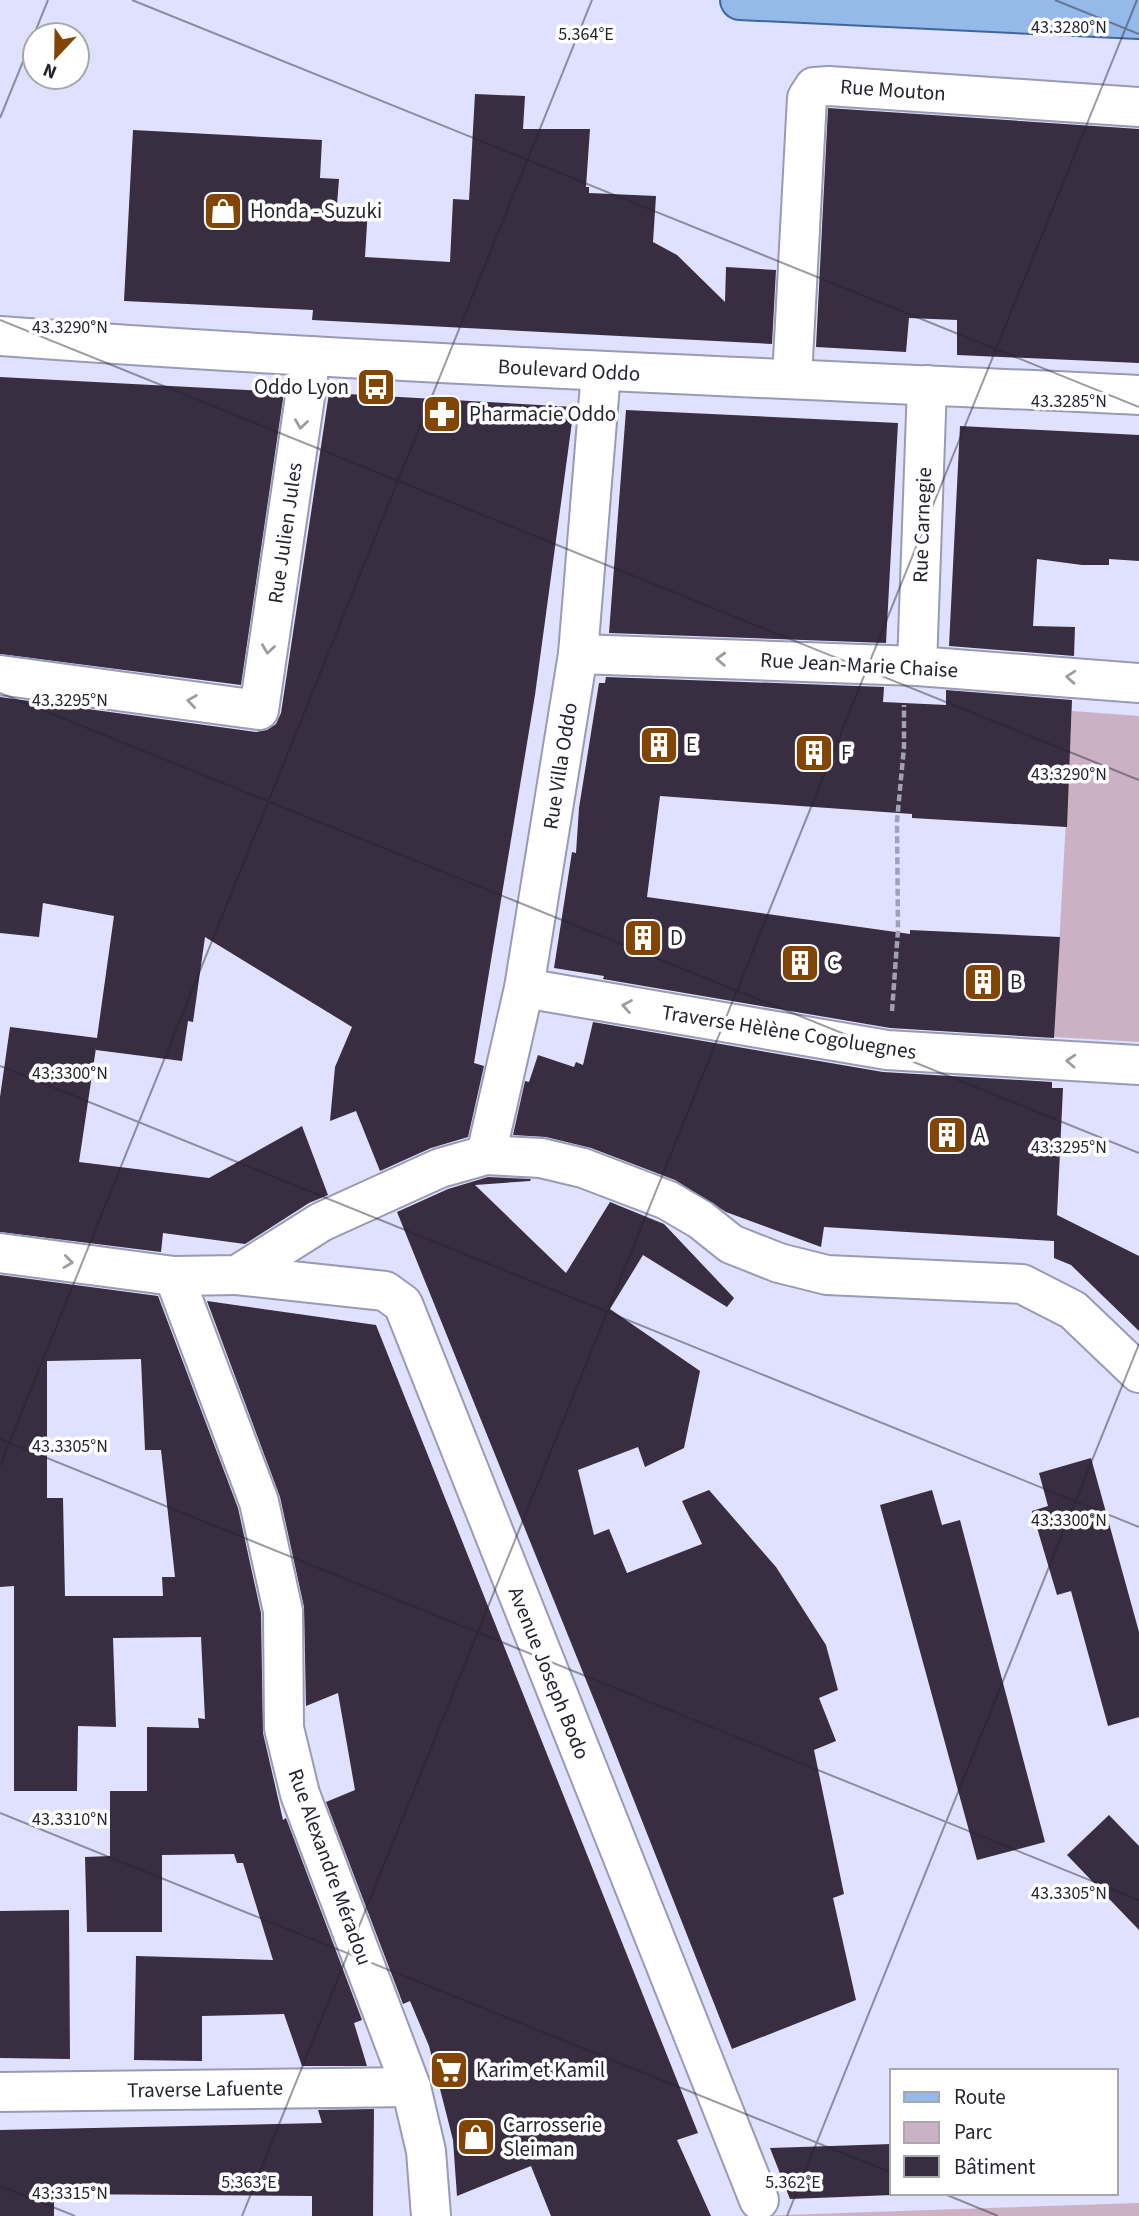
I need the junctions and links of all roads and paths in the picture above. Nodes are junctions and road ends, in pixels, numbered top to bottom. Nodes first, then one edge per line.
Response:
1 (740, 0) edge
2 (781, 2) edge
3 (1139, 19) edge
4 (1139, 107) edge
5 (0, 336) edge
6 (311, 356) junction
7 (601, 372) junction
8 (792, 378) junction
9 (927, 385) junction
10 (1139, 395) edge
11 (578, 654) junction
12 (917, 666) junction
13 (0, 675) edge
14 (1139, 682) edge
15 (904, 702) dead end
16 (524, 988) junction
17 (887, 1050) junction
18 (1139, 1065) edge
19 (486, 1155) junction
20 (0, 1253) edge
21 (237, 1275) junction
22 (174, 1276) junction
23 (1139, 1373) edge
24 (411, 2087) junction
25 (0, 2092) edge
26 (760, 2200) dead end
27 (430, 2216) edge

1 - 2 main road
2 - 3 main road
4 - 8 street, Rue Mouton
5 - 6 street, Boulevard Oddo
6 - 7 street, Boulevard Oddo
6 -> 13 street, Rue Julien Jules
7 - 8 street, Boulevard Oddo
7 - 11 street, Rue Villa Oddo
8 - 9 street, Boulevard Oddo
9 - 10 street, Boulevard Oddo
9 - 12 street, Rue Carnegie
12 -> 11 street, Rue Jean-Marie Chaise
11 - 16 street, Rue Villa Oddo
14 -> 12 street, Rue Jean-Marie Chaise
15 - 17 path
17 -> 16 street, Traverse Hèlène Cogoluegnes
16 - 19 street, Rue Villa Oddo
18 -> 17 street, Traverse Hèlène Cogoluegnes
19 - 21 street
19 - 23 street
20 -> 22 street, Avenue Joseph Bodo
21 - 22 street, Avenue Joseph Bodo
21 - 26 street, Avenue Joseph Bodo
22 - 24 street, Rue Alexandre Méradou
24 - 25 street, Traverse Lafuente
24 - 27 street, Rue Alexandre Méradou

